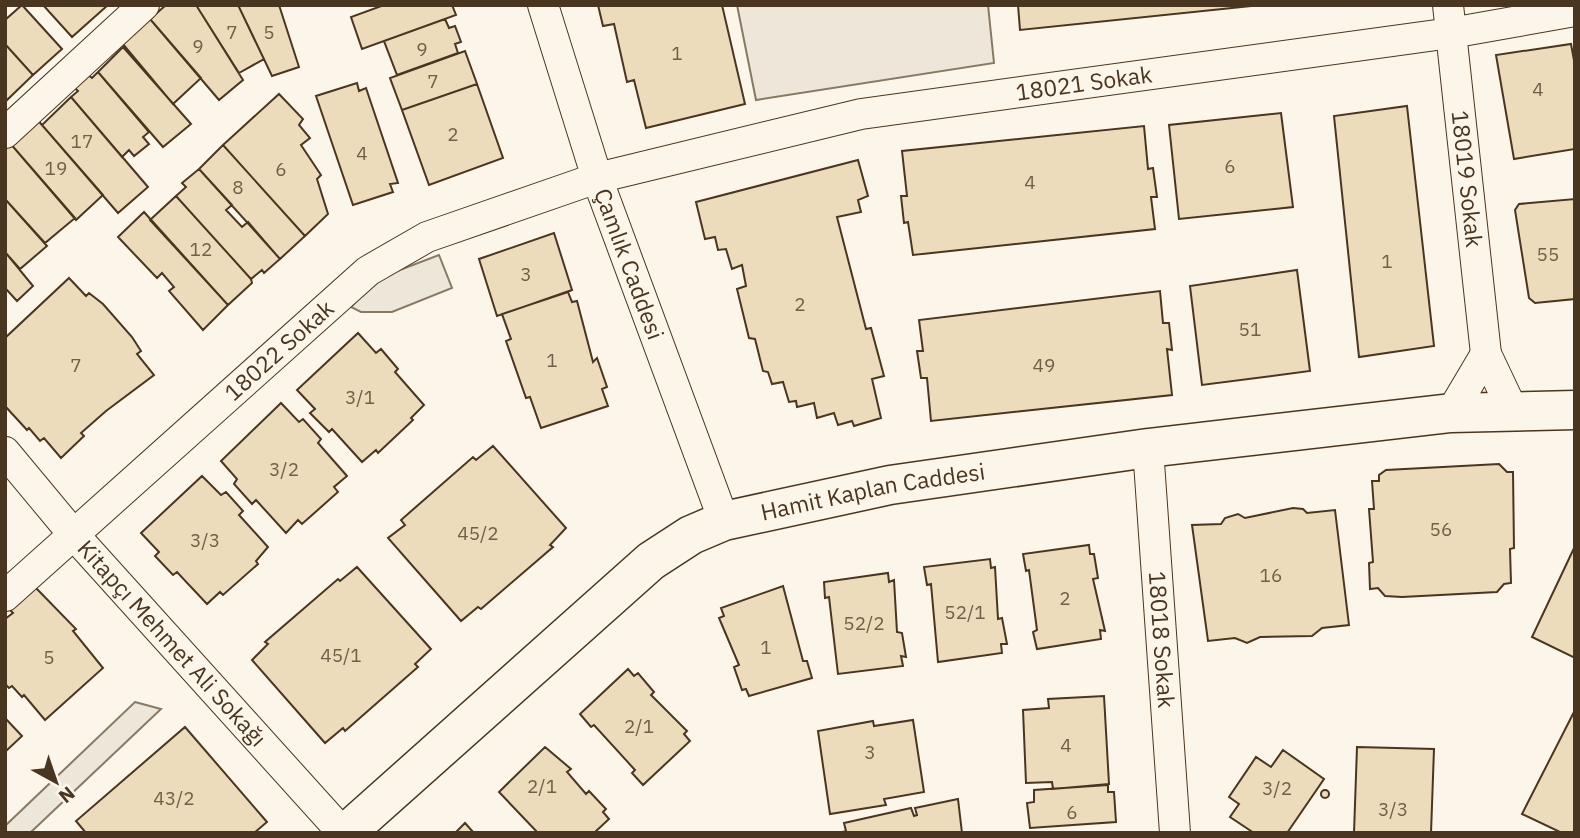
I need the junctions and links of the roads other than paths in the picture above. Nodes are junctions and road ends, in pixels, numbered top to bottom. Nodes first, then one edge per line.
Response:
1 (144, 5) edge
2 (542, 5) edge
3 (1575, 11) edge
4 (1449, 19) edge
5 (5, 133) edge
6 (597, 178) junction
7 (1486, 354) junction
8 (1575, 397) edge
9 (1512, 410) junction
10 (1575, 410) edge
11 (1451, 413) junction
12 (1148, 447) junction
13 (5, 452) edge
14 (724, 521) junction
15 (74, 535) junction
16 (5, 596) edge
17 (345, 833) edge
18 (1175, 833) edge

1 - 5 street
2 - 6 street, Çamlık Caddesi
3 - 4 street, 18021 Sokak
4 - 6 street, 18021 Sokak
4 - 7 street, 18019 Sokak
6 - 14 street, Çamlık Caddesi
6 - 15 street, 18022 Sokak
7 - 9 street, 18019 Sokak
7 - 11 street
8 - 9 main road, Hamit Kaplan Caddesi
9 - 10 main road, Hamit Kaplan Caddesi
9 - 11 main road, Hamit Kaplan Caddesi
11 - 12 main road, Hamit Kaplan Caddesi
12 - 14 main road, Hamit Kaplan Caddesi
12 - 18 street, 18018 Sokak
13 - 15 street, Kitapçı Mehmet Ali Sokağı
14 - 17 main road, Hamit Kaplan Caddesi
15 - 16 street, 18022 Sokak
15 - 17 street, Kitapçı Mehmet Ali Sokağı

